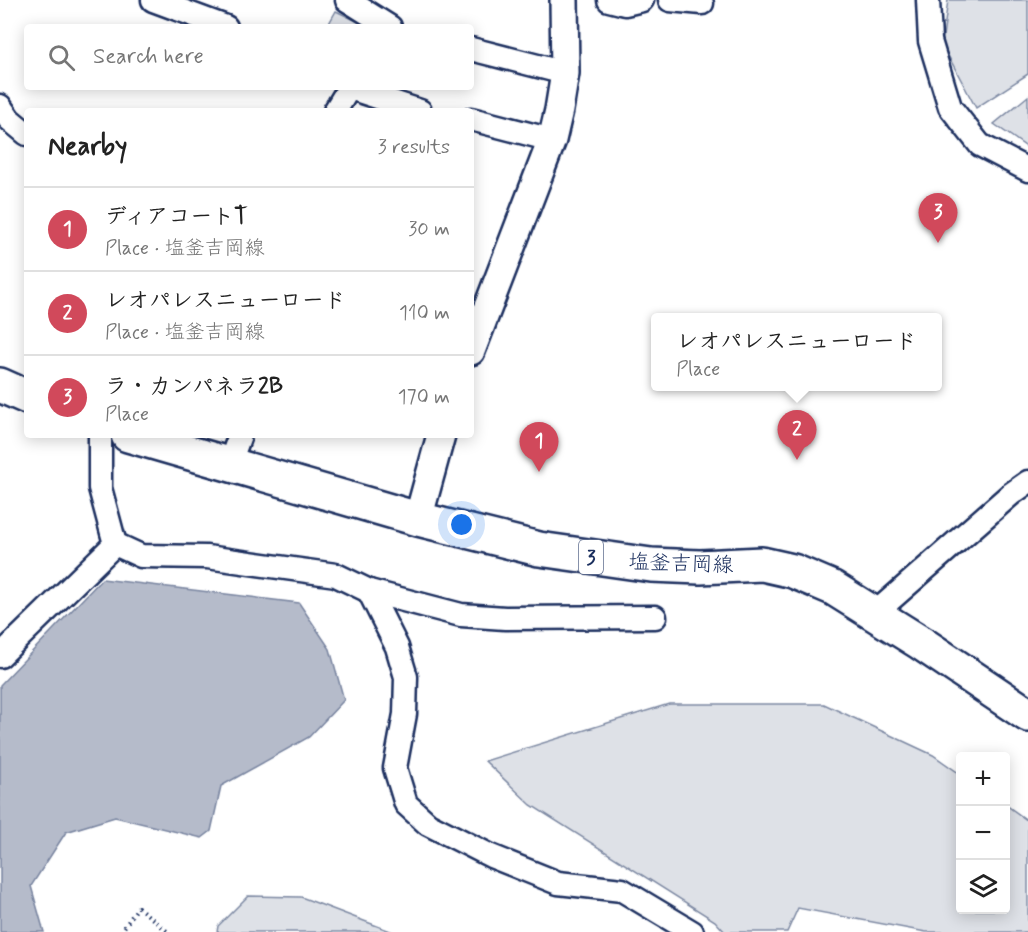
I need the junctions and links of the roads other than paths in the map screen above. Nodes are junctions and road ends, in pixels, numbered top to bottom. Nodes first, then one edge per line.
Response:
1 (153, 0) edge
2 (347, 0) edge
3 (564, 0) edge
4 (609, 0) edge
5 (642, 0) edge
6 (670, 0) edge
7 (928, 0) edge
8 (702, 3) dead end
9 (215, 16) edge
10 (385, 24) edge
11 (474, 50) edge
12 (565, 73) junction
13 (347, 90) edge
14 (354, 90) edge
15 (0, 106) edge
16 (337, 108) edge
17 (411, 108) edge
18 (474, 120) edge
19 (24, 132) edge
20 (552, 140) junction
21 (1028, 170) edge
22 (474, 343) edge
23 (0, 385) edge
24 (24, 396) edge
25 (100, 438) edge
26 (138, 438) edge
27 (239, 438) edge
28 (440, 438) edge
29 (229, 465) junction
30 (1028, 482) edge
31 (418, 519) junction
32 (115, 544) junction
33 (369, 591) junction
34 (874, 614) junction
35 (655, 617) dead end
36 (0, 657) edge
37 (1028, 715) edge
38 (692, 932) edge

1 - 9 street
2 - 10 street
3 - 12 street
4 - 5 street
6 - 8 street
7 - 21 street
11 - 12 street
12 - 20 street
13 - 16 street
14 - 17 street
15 - 19 street
18 - 20 street
20 - 22 street
23 - 24 main road
25 - 32 street
26 - 29 main road, 塩釜吉岡線 / 3
27 - 29 street
28 - 31 street
29 - 31 main road, 塩釜吉岡線 / 3
30 - 34 street
31 - 34 main road, 塩釜吉岡線 / 3
32 - 33 street
32 - 36 street
33 - 35 street
33 - 38 street
34 - 37 main road, 塩釜吉岡線 / 3

